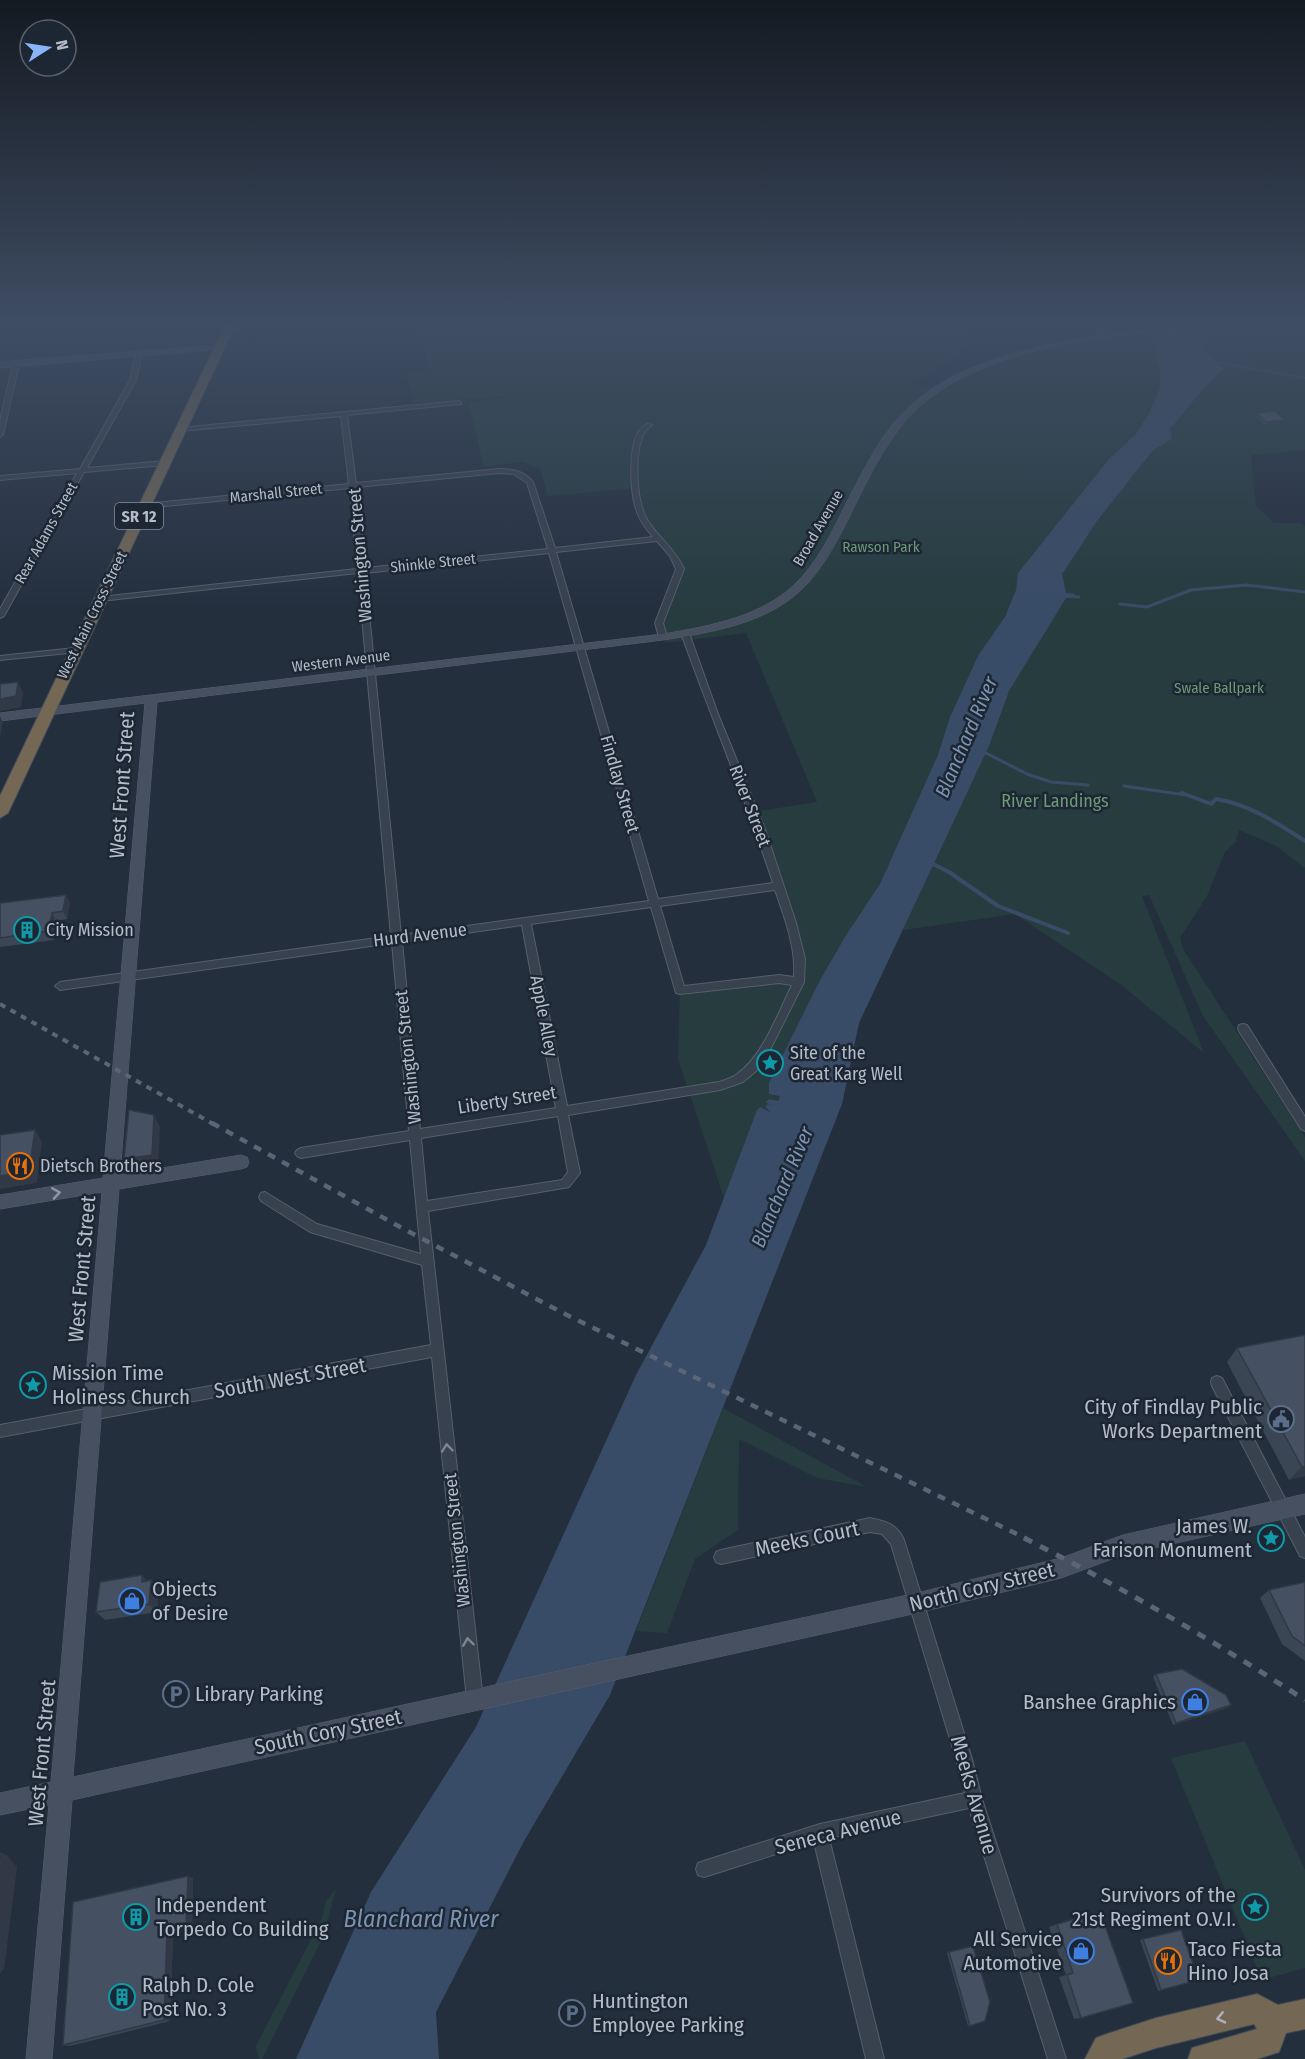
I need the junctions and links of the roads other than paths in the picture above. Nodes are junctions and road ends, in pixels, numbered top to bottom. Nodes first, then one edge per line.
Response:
1 (4, 417) edge
2 (112, 417) edge
3 (187, 417) edge
4 (302, 417) edge
5 (345, 417) edge
6 (903, 417) edge
7 (649, 425) dead end
8 (181, 429) junction
9 (0, 435) edge
10 (165, 463) junction
11 (81, 470) junction
12 (516, 472) joint
13 (0, 478) edge
14 (353, 485) junction
15 (144, 506) junction
16 (658, 538) junction
17 (552, 550) junction
18 (360, 571) junction
19 (100, 599) junction
20 (0, 616) edge
21 (685, 633) junction
22 (663, 637) junction
23 (580, 647) junction
24 (75, 650) junction
25 (0, 658) edge
26 (371, 672) junction
27 (151, 698) junction
28 (46, 711) junction
29 (0, 717) edge
30 (0, 813) edge
31 (779, 886) junction
32 (655, 904) junction
33 (526, 921) junction
34 (396, 938) junction
35 (130, 975) junction
36 (799, 982) junction
37 (60, 986) dead end
38 (1243, 1028) dead end
39 (563, 1110) junction
40 (1305, 1126) edge
41 (416, 1135) junction
42 (301, 1153) dead end
43 (241, 1162) dead end
44 (112, 1184) junction
45 (265, 1197) dead end
46 (0, 1202) edge
47 (422, 1207) junction
48 (428, 1261) junction
49 (437, 1350) junction
50 (1217, 1382) dead end
51 (94, 1413) junction
52 (0, 1431) edge
53 (1305, 1504) edge
54 (1282, 1509) junction
55 (891, 1532) joint
56 (1305, 1551) edge
57 (721, 1557) dead end
58 (917, 1603) junction
59 (656, 1659) joint
60 (475, 1700) junction
61 (62, 1790) junction
62 (974, 1799) junction
63 (0, 1803) edge
64 (820, 1832) junction
65 (704, 1869) dead end
66 (1305, 2014) edge
67 (1275, 2021) junction
68 (39, 2059) edge
69 (875, 2059) edge
70 (1057, 2059) edge
71 (1100, 2059) edge
72 (1203, 2059) edge

1 - 9 street
2 - 11 street, Rear Adams Street
3 - 8 highway, West Main Cross Street / SR 12
4 - 8 street
5 - 14 street, Washington Street
6 - 21 street, Broad Avenue
7 - 16 street
8 - 10 highway, West Main Cross Street / SR 12
10 - 11 street
10 - 15 highway, West Main Cross Street / SR 12
11 - 13 street
11 - 20 street, Rear Adams Street
12 - 14 street, Marshall Street
12 - 17 street, Findlay Street
14 - 15 street, Marshall Street
14 - 18 street, Washington Street
15 - 19 highway, West Main Cross Street / SR 12
16 - 17 street, Shinkle Street
16 - 22 street
17 - 18 street, Shinkle Street
17 - 23 street, Findlay Street
18 - 19 street, Shinkle Street
18 - 26 street, Washington Street
19 - 24 highway, West Main Cross Street / SR 12
21 - 22 street, Western Avenue
21 - 31 street, River Street
22 - 23 street, Western Avenue
23 - 26 street, Western Avenue
23 - 32 street, Findlay Street
24 - 25 street
24 - 28 highway, West Main Cross Street / SR 12
26 - 27 street, Western Avenue
26 - 34 street, Washington Street
27 - 28 street, Western Avenue
27 - 35 street, West Front Street
28 - 29 street, Western Avenue
28 - 30 highway, West Main Cross Street / SR 12
31 - 32 street, Hurd Avenue
31 - 36 street, River Street
32 - 33 street, Hurd Avenue
32 - 36 street, Findlay Street
33 - 34 street, Hurd Avenue
33 - 39 street, Apple Alley
34 - 35 street, Hurd Avenue
34 - 41 street, Washington Street
35 - 37 street, Hurd Avenue
35 - 44 street, West Front Street
36 - 39 street, Liberty Street
38 - 40 street
39 - 41 street, Liberty Street
39 - 47 street, Apple Alley
41 - 42 street, Liberty Street
41 - 47 street, Washington Street
43 - 44 street
46 -> 44 street
44 - 51 street, West Front Street
45 - 48 street
47 - 48 street, Washington Street
48 - 49 street, Washington Street
49 - 51 street, South West Street
60 -> 49 street, Washington Street
50 - 54 street
51 - 52 street, South West Street
51 - 61 street, West Front Street
53 - 54 street, North Cory Street
54 - 56 street
54 - 58 street, North Cory Street
55 - 57 street, Meeks Court
55 - 58 street, Meeks Avenue
58 - 59 street, North Cory Street
58 - 62 street, Meeks Avenue
59 - 60 street, South Cory Street
60 - 61 street, South Cory Street
61 - 63 street, South Cory Street
61 - 68 street, West Front Street
62 - 64 street, Seneca Avenue
62 - 70 street, Meeks Avenue
64 - 65 street, Seneca Avenue
64 - 69 street
66 - 67 highway
67 -> 71 highway
67 - 72 highway

